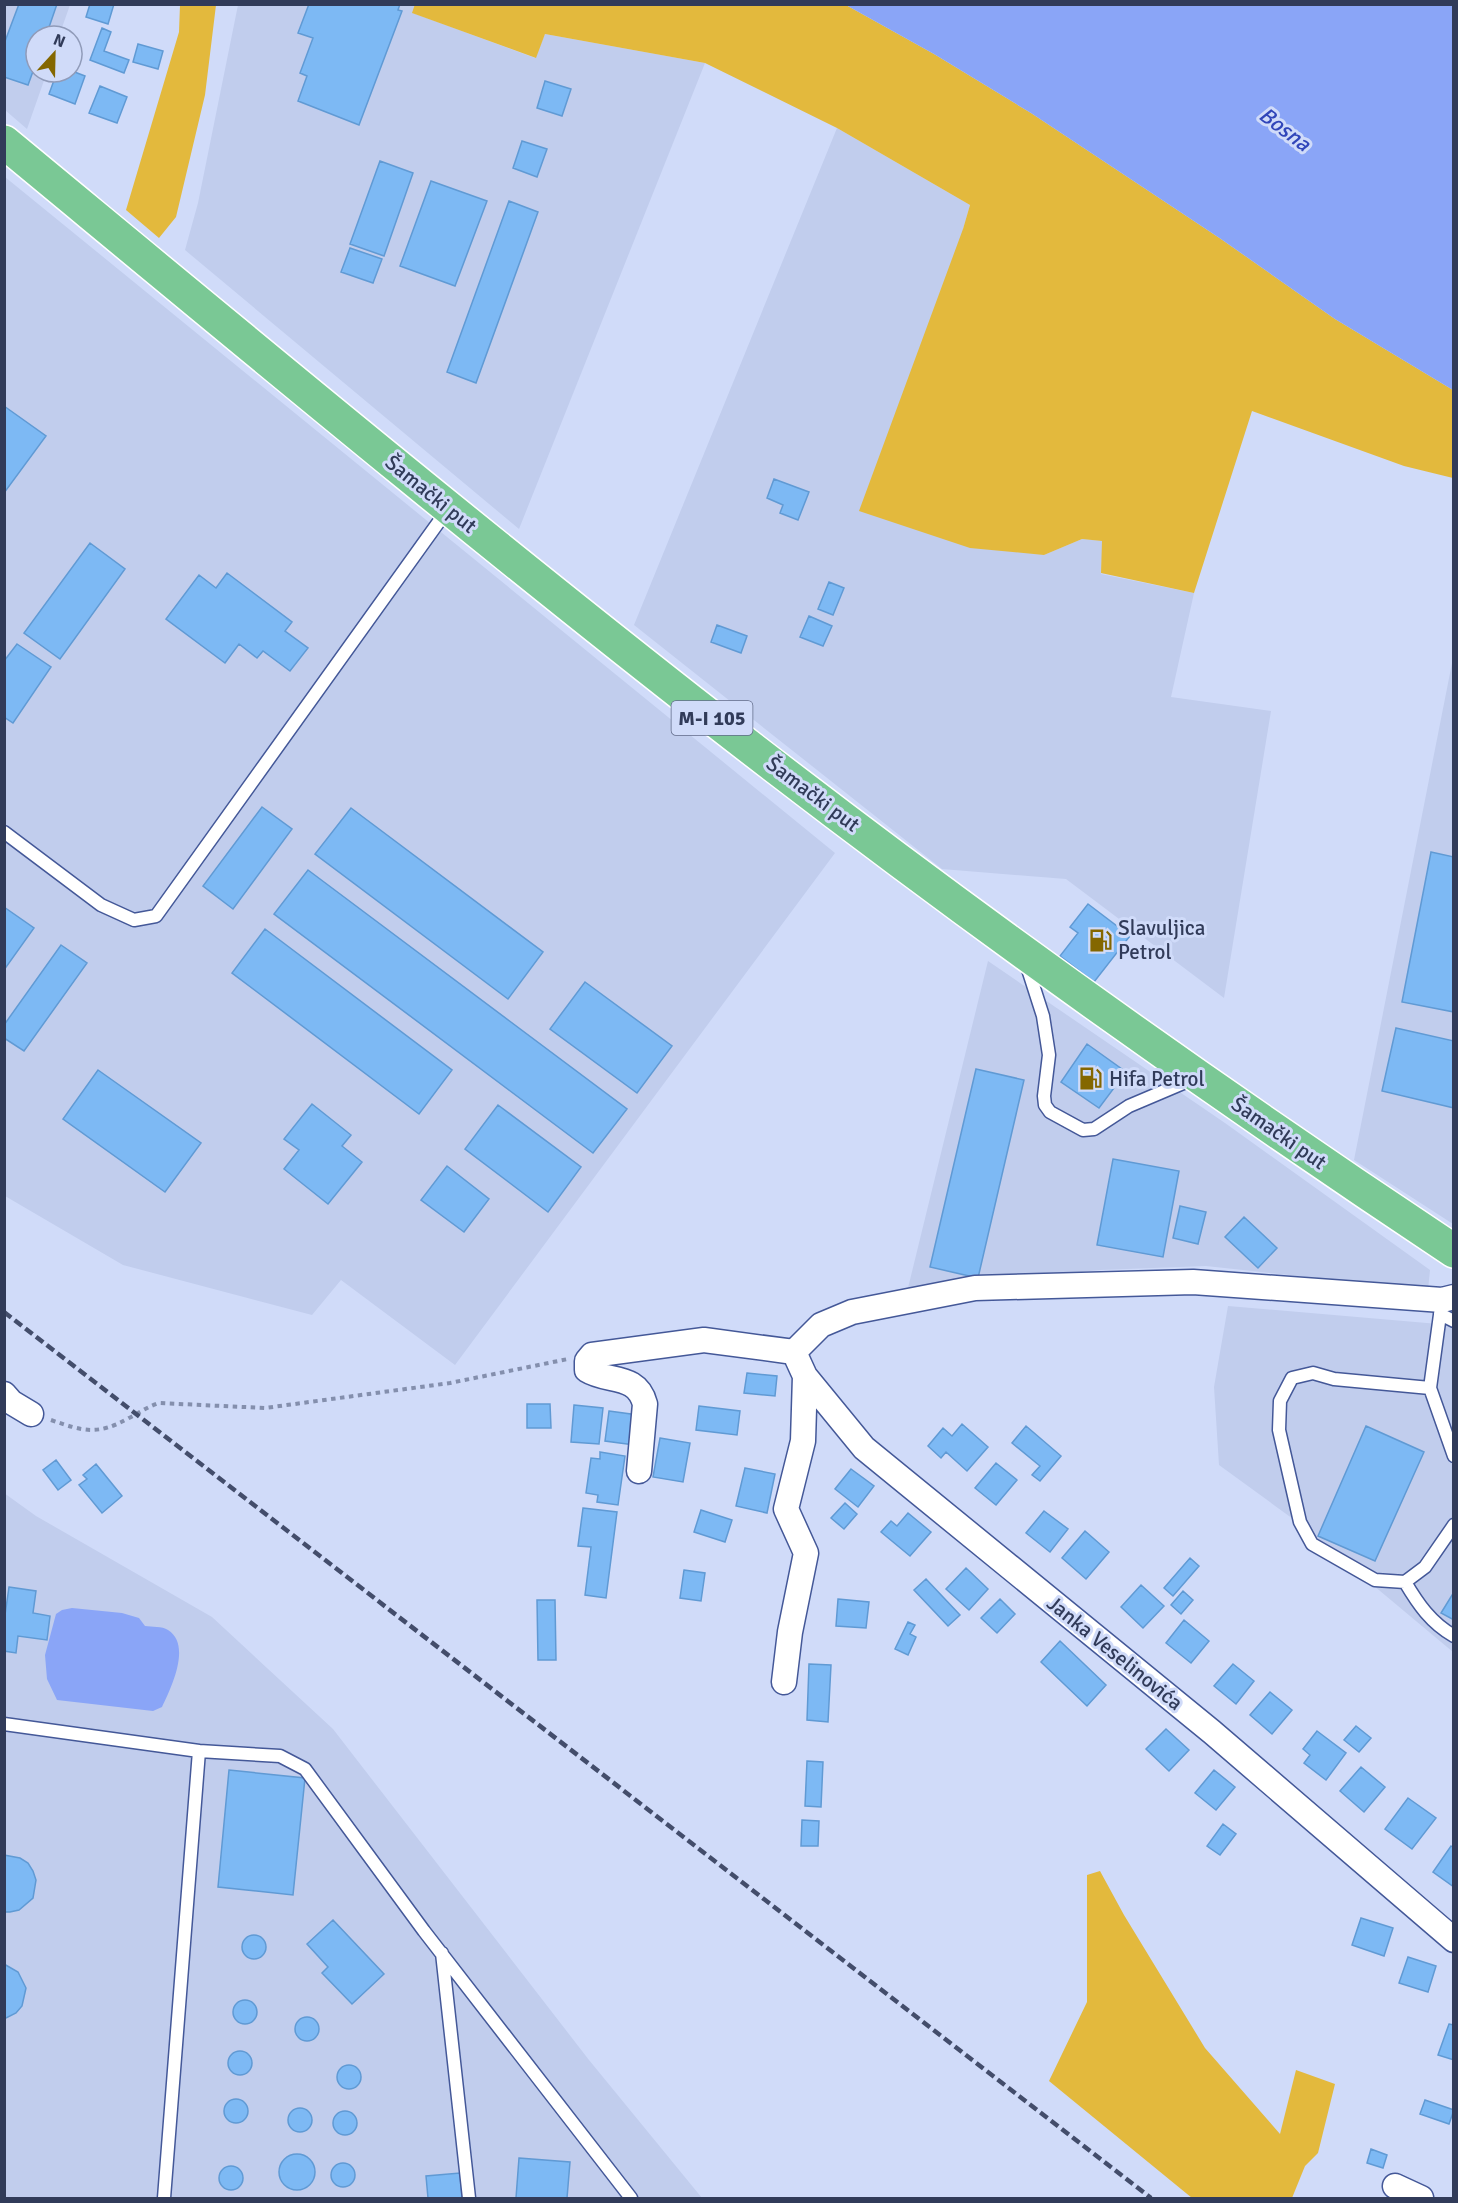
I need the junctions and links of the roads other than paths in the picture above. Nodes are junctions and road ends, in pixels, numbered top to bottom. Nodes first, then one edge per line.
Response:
1 (4, 142) edge
2 (448, 508) junction
3 (4, 832) edge
4 (1023, 954) junction
5 (1198, 1077) junction
6 (1454, 1251) edge
7 (1447, 1308) edge
8 (794, 1352) junction
9 (805, 1376) junction
10 (1430, 1388) junction
11 (4, 1394) edge
12 (31, 1414) road end
13 (1454, 1456) edge
14 (639, 1472) dead end
15 (1454, 1525) edge
16 (1405, 1582) junction
17 (1454, 1636) edge
18 (784, 1682) dead end
19 (4, 1725) edge
20 (199, 1751) junction
21 (1454, 1940) edge
22 (442, 1952) junction
23 (1395, 2186) dead end
24 (164, 2199) edge
25 (469, 2199) edge
26 (631, 2199) edge
27 (1421, 2199) edge

1 - 2 main road, Šamački put / M-I 105
2 - 3 lane
2 - 4 main road, Šamački put / M-I 105
4 - 5 main road, Šamački put / M-I 105
4 - 5 lane
5 - 6 main road, Šamački put / M-I 105
7 - 8 street
7 - 10 lane
8 - 9 street, Janka Veselinovića
8 - 14 street
9 - 18 street
9 - 21 street, Janka Veselinovića
10 - 13 lane
10 - 16 lane
11 - 12 street
15 - 16 lane
16 - 17 lane
19 - 20 lane
20 - 22 lane
20 - 24 lane
22 - 25 lane
22 - 26 lane
23 - 27 street

